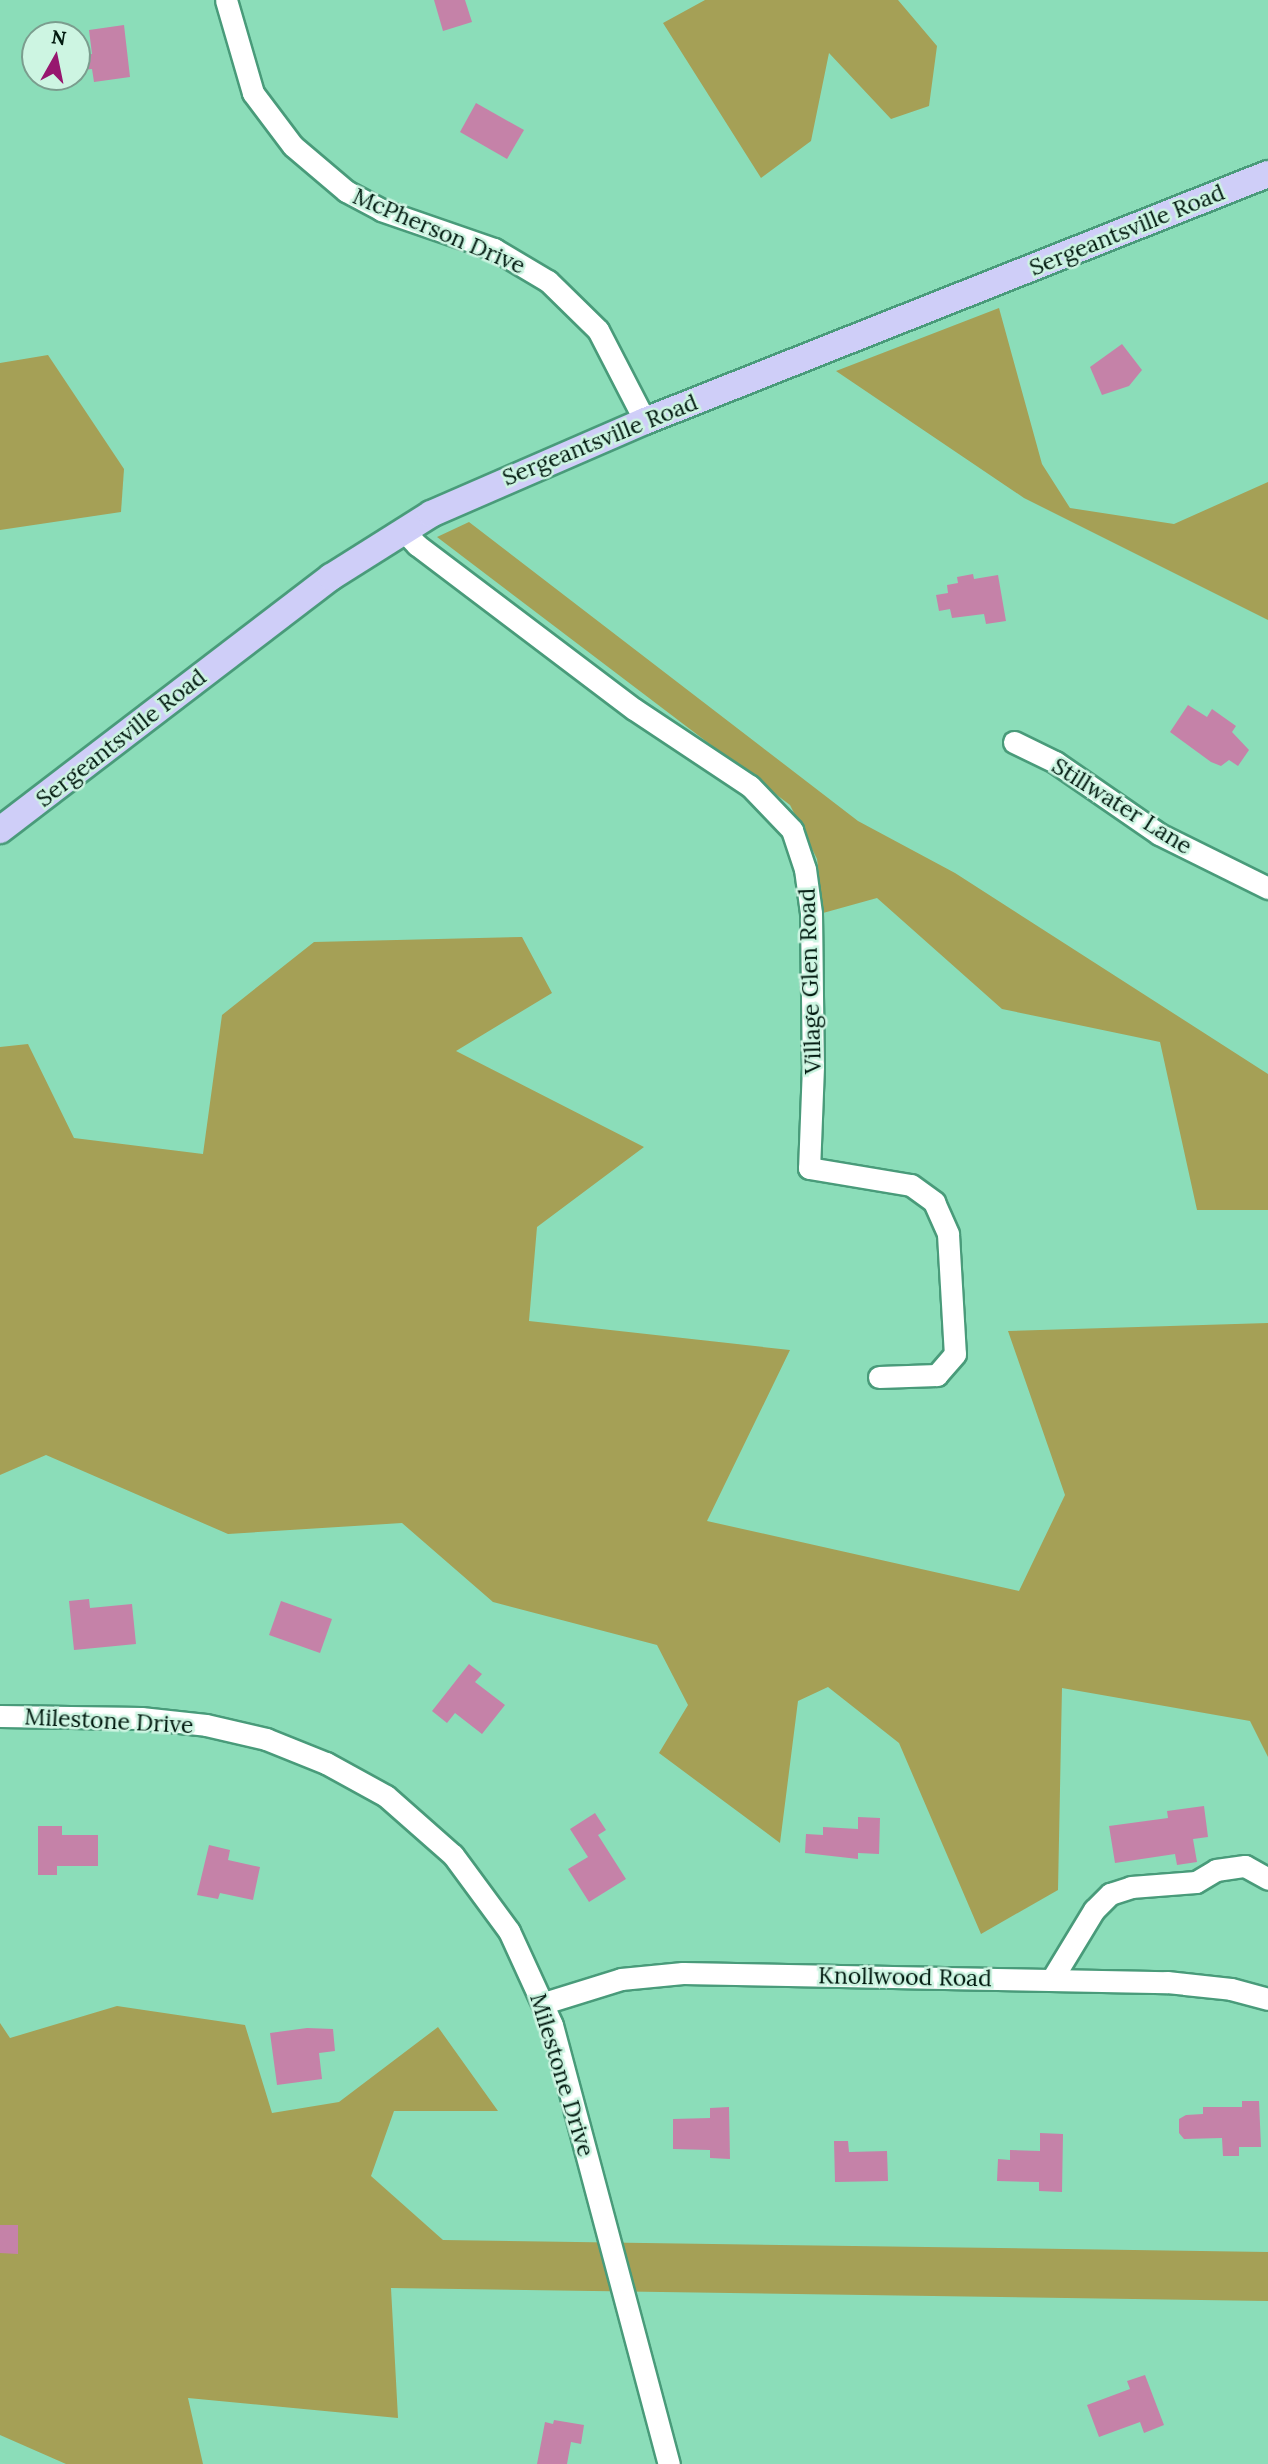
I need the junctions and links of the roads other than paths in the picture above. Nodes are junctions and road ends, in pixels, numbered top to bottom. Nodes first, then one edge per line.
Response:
1 (226, 0) edge
2 (1268, 174) edge
3 (645, 421) junction
4 (403, 530) junction
5 (1014, 742) dead end
6 (0, 830) edge
7 (1268, 888) edge
8 (879, 1377) dead end
9 (0, 1716) edge
10 (1268, 1879) edge
11 (1052, 1979) junction
12 (1268, 1999) edge
13 (544, 2003) junction
14 (668, 2464) edge

1 - 3 street, McPherson Drive
2 - 3 main road, Sergeantsville Road
3 - 4 main road, Sergeantsville Road
4 - 6 main road, Sergeantsville Road
4 - 8 street, Village Glen Road
5 - 7 street, Stillwater Lane
9 - 13 street, Milestone Drive
10 - 11 street
11 - 12 street, Knollwood Road
11 - 13 street, Knollwood Road
13 - 14 street, Milestone Drive

